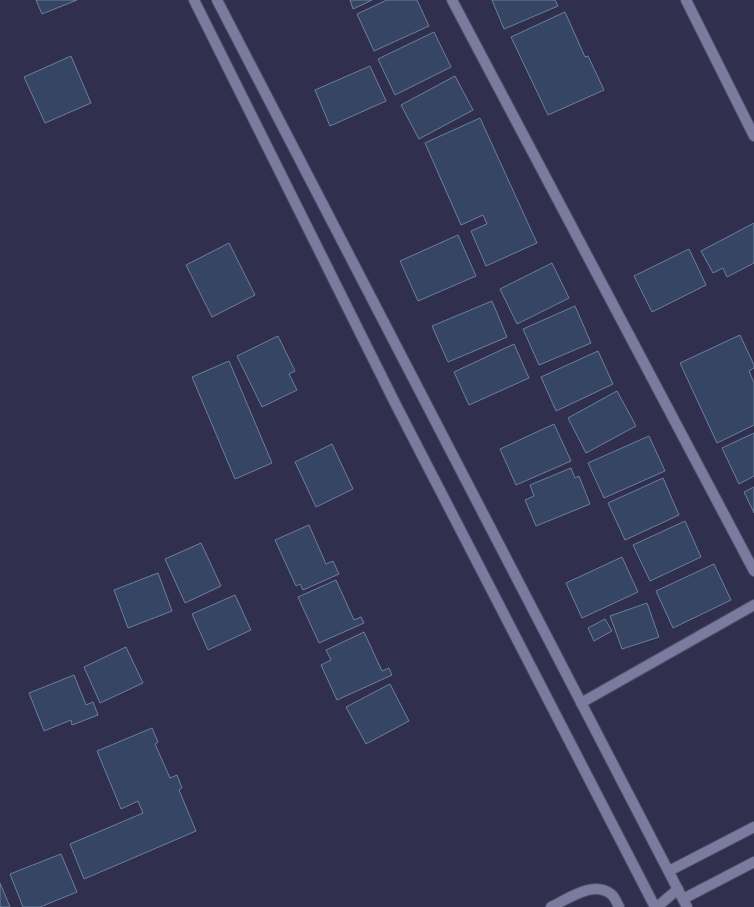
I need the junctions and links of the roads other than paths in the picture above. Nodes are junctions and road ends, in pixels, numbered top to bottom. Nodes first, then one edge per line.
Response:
1 (194, 0) edge
2 (217, 0) edge
3 (452, 0) edge
4 (686, 0) edge
5 (754, 136) edge
6 (754, 571) edge
7 (754, 605) edge
8 (581, 703) junction
9 (754, 827) edge
10 (754, 862) edge
11 (669, 871) junction
12 (678, 889) junction
13 (685, 903) edge
14 (551, 907) edge
15 (620, 907) edge
16 (656, 907) edge

1 - 16 street
2 - 8 street
3 - 6 street
4 - 5 street
7 - 8 street
8 - 11 street
9 - 11 street
10 - 13 street
11 - 12 street
12 - 13 street
12 - 16 street
14 - 15 street

